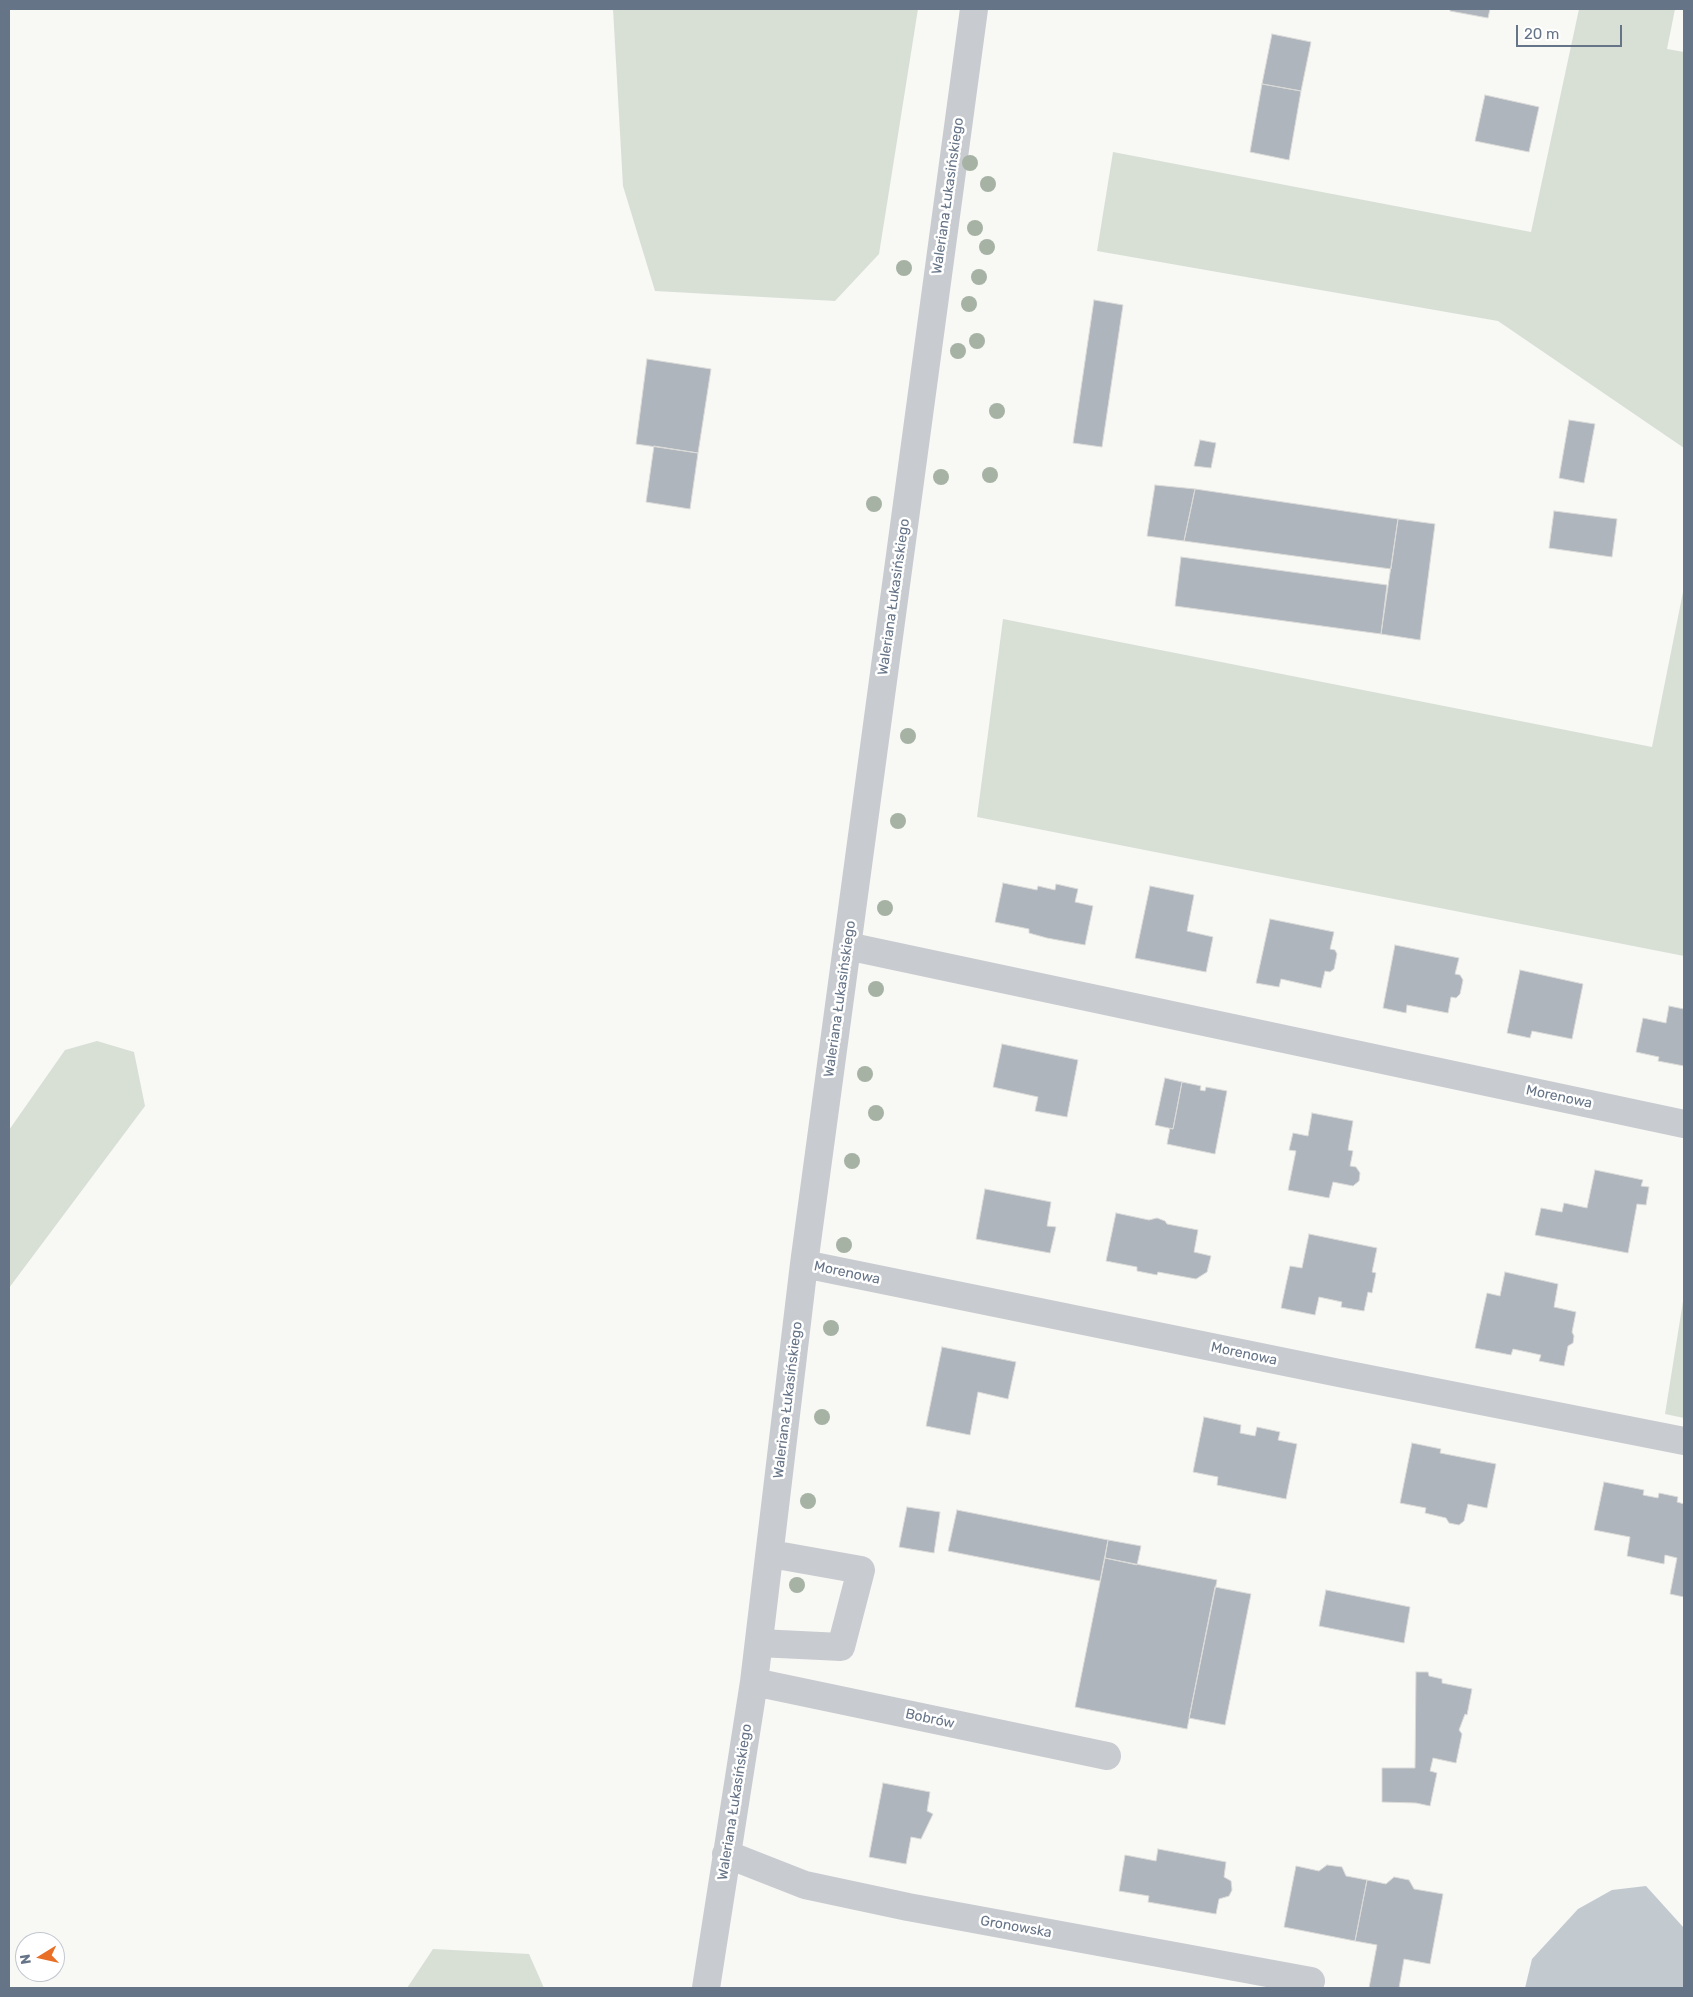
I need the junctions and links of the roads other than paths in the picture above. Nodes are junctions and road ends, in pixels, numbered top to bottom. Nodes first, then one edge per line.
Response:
1 (974, 9) edge
2 (847, 946) junction
3 (1684, 1124) edge
4 (804, 1264) junction
5 (1684, 1441) edge
6 (770, 1554) junction
7 (759, 1642) junction
8 (754, 1682) junction
9 (1107, 1756) dead end
10 (726, 1854) junction
11 (1311, 1981) dead end
12 (706, 1988) edge

1 - 2 street, Waleriana Łukasińskiego
2 - 3 street, Morenowa
2 - 4 street, Waleriana Łukasińskiego
4 - 5 street, Morenowa
4 - 6 street, Waleriana Łukasińskiego
6 - 7 street, Waleriana Łukasińskiego
6 - 7 street
7 - 8 street, Waleriana Łukasińskiego
8 - 9 street, Bobrów
8 - 10 street, Waleriana Łukasińskiego
10 - 11 street, Gronowska
10 - 12 street, Waleriana Łukasińskiego

